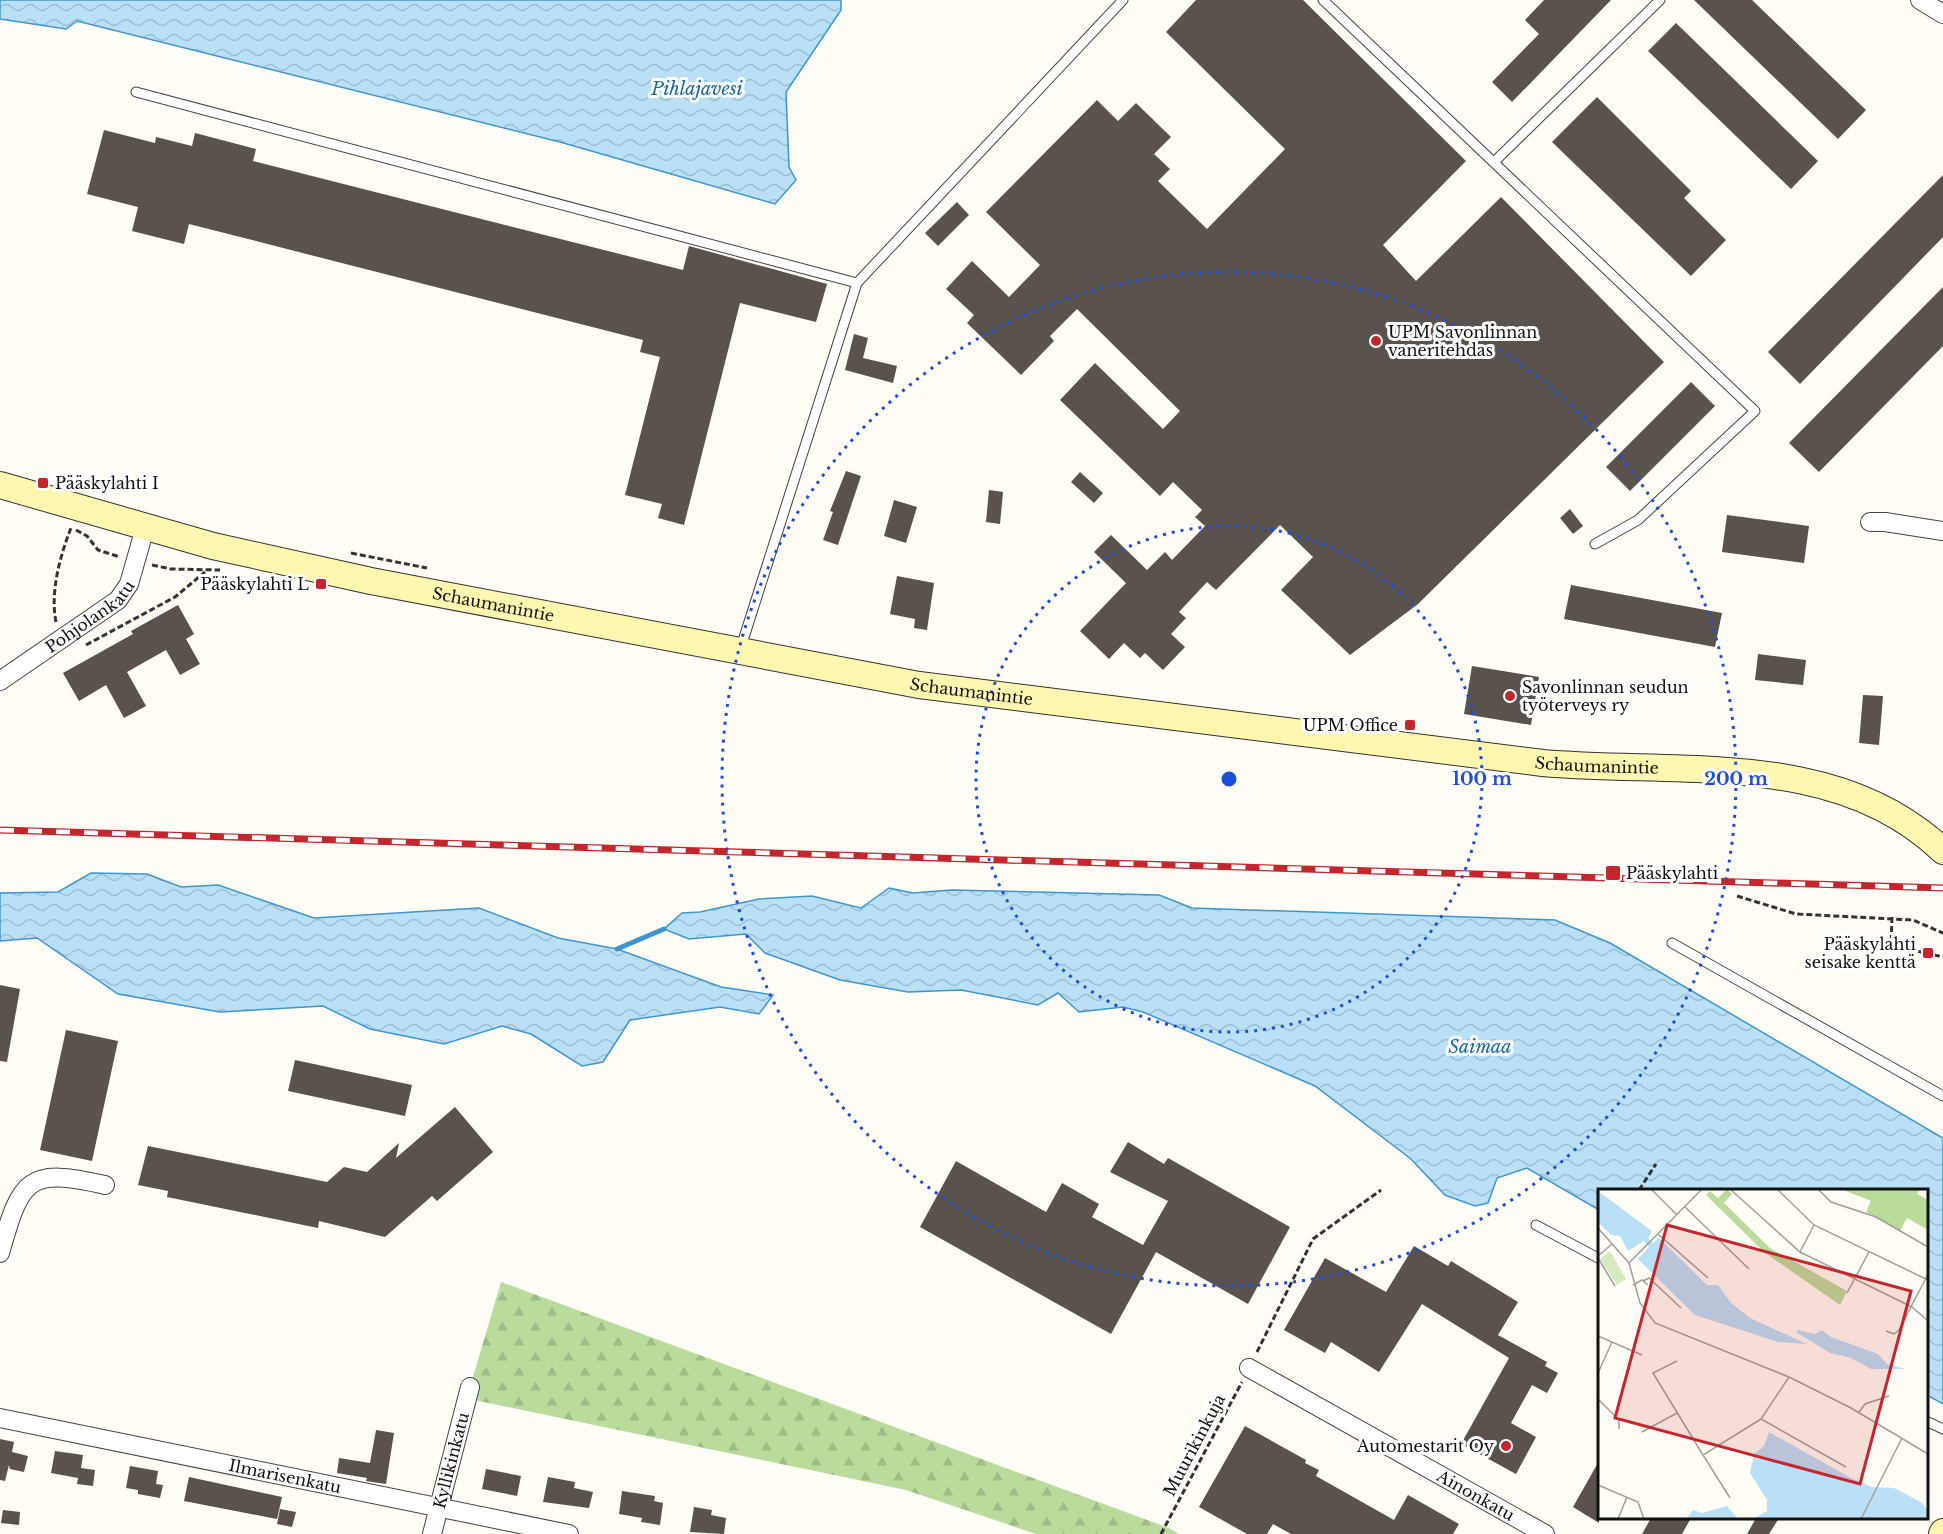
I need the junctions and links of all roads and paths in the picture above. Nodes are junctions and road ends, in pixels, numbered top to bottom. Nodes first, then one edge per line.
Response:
1 (1123, 0) edge
2 (1323, 0) edge
3 (1660, 0) edge
4 (1920, 0) edge
5 (1943, 14) edge
6 (136, 92) dead end
7 (1494, 162) junction
8 (857, 283) junction
9 (0, 486) edge
10 (1869, 522) dead end
11 (146, 528) junction
12 (1943, 531) edge
13 (1595, 544) dead end
14 (98, 550) dead end
15 (346, 552) dead end
16 (428, 568) dead end
17 (207, 571) dead end
18 (64, 638) junction
19 (85, 646) dead end
20 (739, 652) junction
21 (0, 681) edge
22 (1943, 851) edge
23 (1737, 896) dead end
24 (1892, 917) junction
25 (1943, 933) edge
26 (1672, 943) dead end
27 (1943, 957) edge
28 (1943, 1096) edge
29 (1656, 1164) dead end
30 (105, 1185) dead end
31 (1640, 1189) edge
32 (1381, 1190) dead end
33 (1536, 1225) dead end
34 (0, 1253) edge
35 (1598, 1257) edge
36 (1249, 1368) junction
37 (470, 1387) dead end
38 (0, 1418) edge
39 (1928, 1422) edge
40 (1943, 1429) edge
41 (437, 1509) junction
42 (432, 1534) edge
43 (569, 1534) edge
44 (1161, 1534) edge
45 (1545, 1534) edge

1 - 8 lane
2 - 7 lane
3 - 7 lane
4 - 5 street
6 - 8 lane
7 - 13 lane
8 - 20 lane
9 - 11 street, Schaumanintie
10 - 12 street
11 - 18 street, Pohjolankatu
11 - 20 street, Schaumanintie
14 - 18 path
15 - 16 path
17 - 19 path
18 - 21 street, Pohjolankatu
20 - 22 street, Schaumanintie
23 - 24 path
24 - 25 path
24 - 27 path
26 - 28 lane
29 - 31 path
30 - 34 street
32 - 36 path, Muurikinkuja
33 - 35 lane
36 - 44 path, Muurikinkuja
36 - 45 street, Ainonkatu
37 - 41 street, Kyllikinkatu
38 - 41 street, Ilmarisenkatu
39 - 40 lane
41 - 42 street, Kyllikinkatu
41 - 43 street, Ilmarisenkatu

